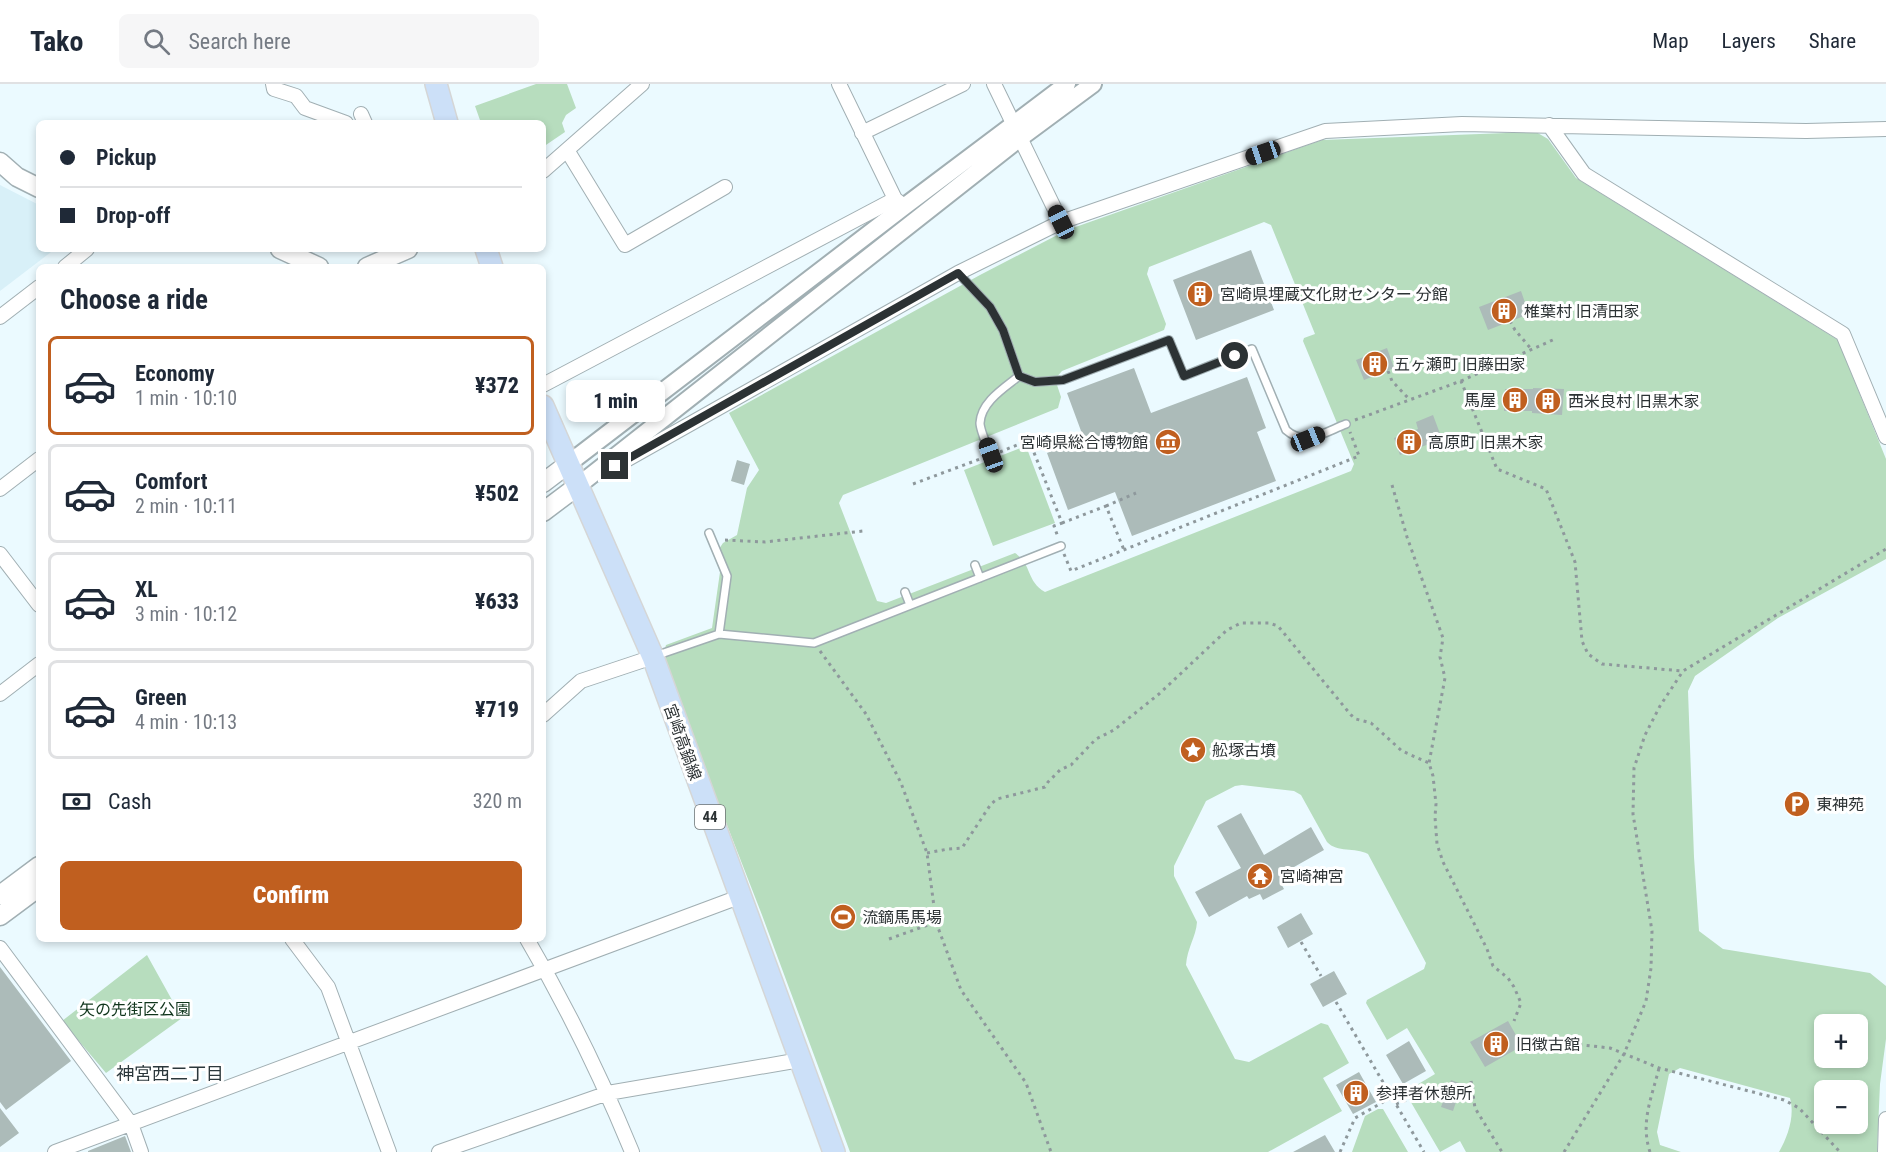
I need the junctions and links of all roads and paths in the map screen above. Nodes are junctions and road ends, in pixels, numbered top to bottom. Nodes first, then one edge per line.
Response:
1 (273, 84) edge
2 (436, 84) edge
3 (642, 84) edge
4 (838, 84) edge
5 (963, 84) edge
6 (994, 84) edge
7 (1067, 84) edge
8 (1093, 84) edge
9 (338, 120) edge
10 (446, 120) edge
11 (1549, 125) junction
12 (1886, 129) edge
13 (1017, 131) junction
14 (862, 133) junction
15 (567, 150) junction
16 (0, 162) edge
17 (546, 168) edge
18 (36, 186) edge
19 (725, 187) dead end
20 (900, 202) junction
21 (1061, 222) junction
22 (83, 252) edge
23 (285, 252) edge
24 (401, 252) edge
25 (68, 264) edge
26 (303, 264) edge
27 (374, 264) edge
28 (958, 273) junction
29 (36, 289) edge
30 (0, 317) edge
31 (1510, 321) dead end
32 (1555, 339) dead end
33 (1532, 350) junction
34 (1388, 371) dead end
35 (1019, 376) junction
36 (1461, 381) junction
37 (546, 383) edge
38 (1410, 400) junction
39 (546, 413) edge
40 (1346, 424) junction
41 (1886, 436) edge
42 (992, 457) junction
43 (36, 461) edge
44 (568, 464) junction
45 (546, 481) edge
46 (913, 484) dead end
47 (579, 485) junction
48 (1392, 485) dead end
49 (0, 489) edge
50 (1136, 493) dead end
51 (1106, 506) junction
52 (546, 510) edge
53 (1062, 523) junction
54 (863, 531) dead end
55 (710, 536) joint
56 (1061, 546) junction
57 (1886, 549) edge
58 (1124, 550) junction
59 (0, 554) edge
60 (975, 565) dead end
61 (980, 578) junction
62 (905, 592) dead end
63 (36, 601) edge
64 (910, 605) junction
65 (719, 634) junction
66 (814, 643) junction
67 (653, 657) junction
68 (36, 666) edge
69 (1683, 671) junction
70 (0, 694) edge
71 (546, 713) edge
72 (1429, 763) junction
73 (927, 853) junction
74 (36, 868) edge
75 (36, 889) edge
76 (0, 895) edge
77 (740, 897) junction
78 (0, 916) edge
79 (936, 922) junction
80 (889, 939) dead end
81 (294, 942) edge
82 (529, 942) edge
83 (1301, 942) dead end
84 (0, 948) edge
85 (544, 969) junction
86 (1321, 976) dead end
87 (1336, 1002) dead end
88 (1514, 1021) dead end
89 (348, 1041) junction
90 (1527, 1048) dead end
91 (1624, 1054) junction
92 (800, 1060) junction
93 (1659, 1068) junction
94 (1471, 1081) dead end
95 (1433, 1090) dead end
96 (608, 1093) junction
97 (1392, 1097) junction
98 (1396, 1104) junction
99 (1886, 1119) edge
100 (131, 1124) junction
101 (55, 1152) edge
102 (141, 1152) edge
103 (389, 1152) edge
104 (439, 1152) edge
105 (632, 1152) edge
106 (834, 1152) edge
107 (1051, 1152) edge
108 (1340, 1152) edge
109 (1424, 1152) edge
110 (1502, 1152) edge
111 (1564, 1152) edge
112 (1650, 1152) edge
113 (1840, 1152) edge
114 (1885, 1152) edge

1 - 9 street
2 - 10 main road
3 - 15 street
4 - 14 street
5 - 14 street
6 - 13 street
7 - 13 street
8 - 13 street
11 - 12 street
11 - 21 street
11 - 41 street
13 - 20 street
13 - 21 street
13 - 47 street
14 - 20 street
15 - 17 street
15 - 19 street
16 - 18 main road
20 - 37 street
20 - 44 street
21 - 28 street
22 - 25 street
23 - 26 main road
24 - 27 main road
28 - 35 lane
28 - 47 street
29 - 30 street
31 - 33 path
32 - 33 path
33 - 36 path
34 - 38 path
35 - 40 lane
35 - 42 lane
36 - 38 path
36 - 69 path
38 - 40 path
39 - 44 main road, 宮崎高鍋線 / 44
40 - 58 path
42 - 46 path
42 - 53 path
43 - 49 street
44 - 45 main road
44 - 47 main road, 宮崎高鍋線 / 44
47 - 52 main road
47 - 67 main road, 宮崎高鍋線 / 44
48 - 72 path
50 - 51 path
51 - 53 path
51 - 58 path
53 - 56 path
54 - 55 path
55 - 65 lane
56 - 58 path
56 - 61 lane
57 - 69 path
59 - 63 street
60 - 61 lane
61 - 64 lane
62 - 64 lane
64 - 66 lane
65 - 66 lane
65 - 67 lane
66 - 73 path
67 - 71 street
67 - 77 main road, 宮崎高鍋線 / 44
68 - 70 street
69 - 91 path
72 - 73 path
72 - 88 path
73 - 79 path
74 - 76 main road
75 - 78 main road
77 - 85 street
77 - 92 main road, 宮崎高鍋線 / 44
79 - 80 path
79 - 107 path
81 - 89 street
82 - 85 street
83 - 86 path
84 - 100 street
85 - 89 street
85 - 96 street
87 - 97 path
89 - 100 street
89 - 103 street
90 - 91 path
91 - 93 path
91 - 111 path
92 - 96 street
92 - 106 main road, 宮崎高鍋線 / 44
93 - 112 path
93 - 113 path
94 - 110 path
95 - 98 path
96 - 104 street
96 - 105 street
97 - 98 path
97 - 108 path
98 - 109 path
99 - 114 street
100 - 101 street
100 - 102 street

